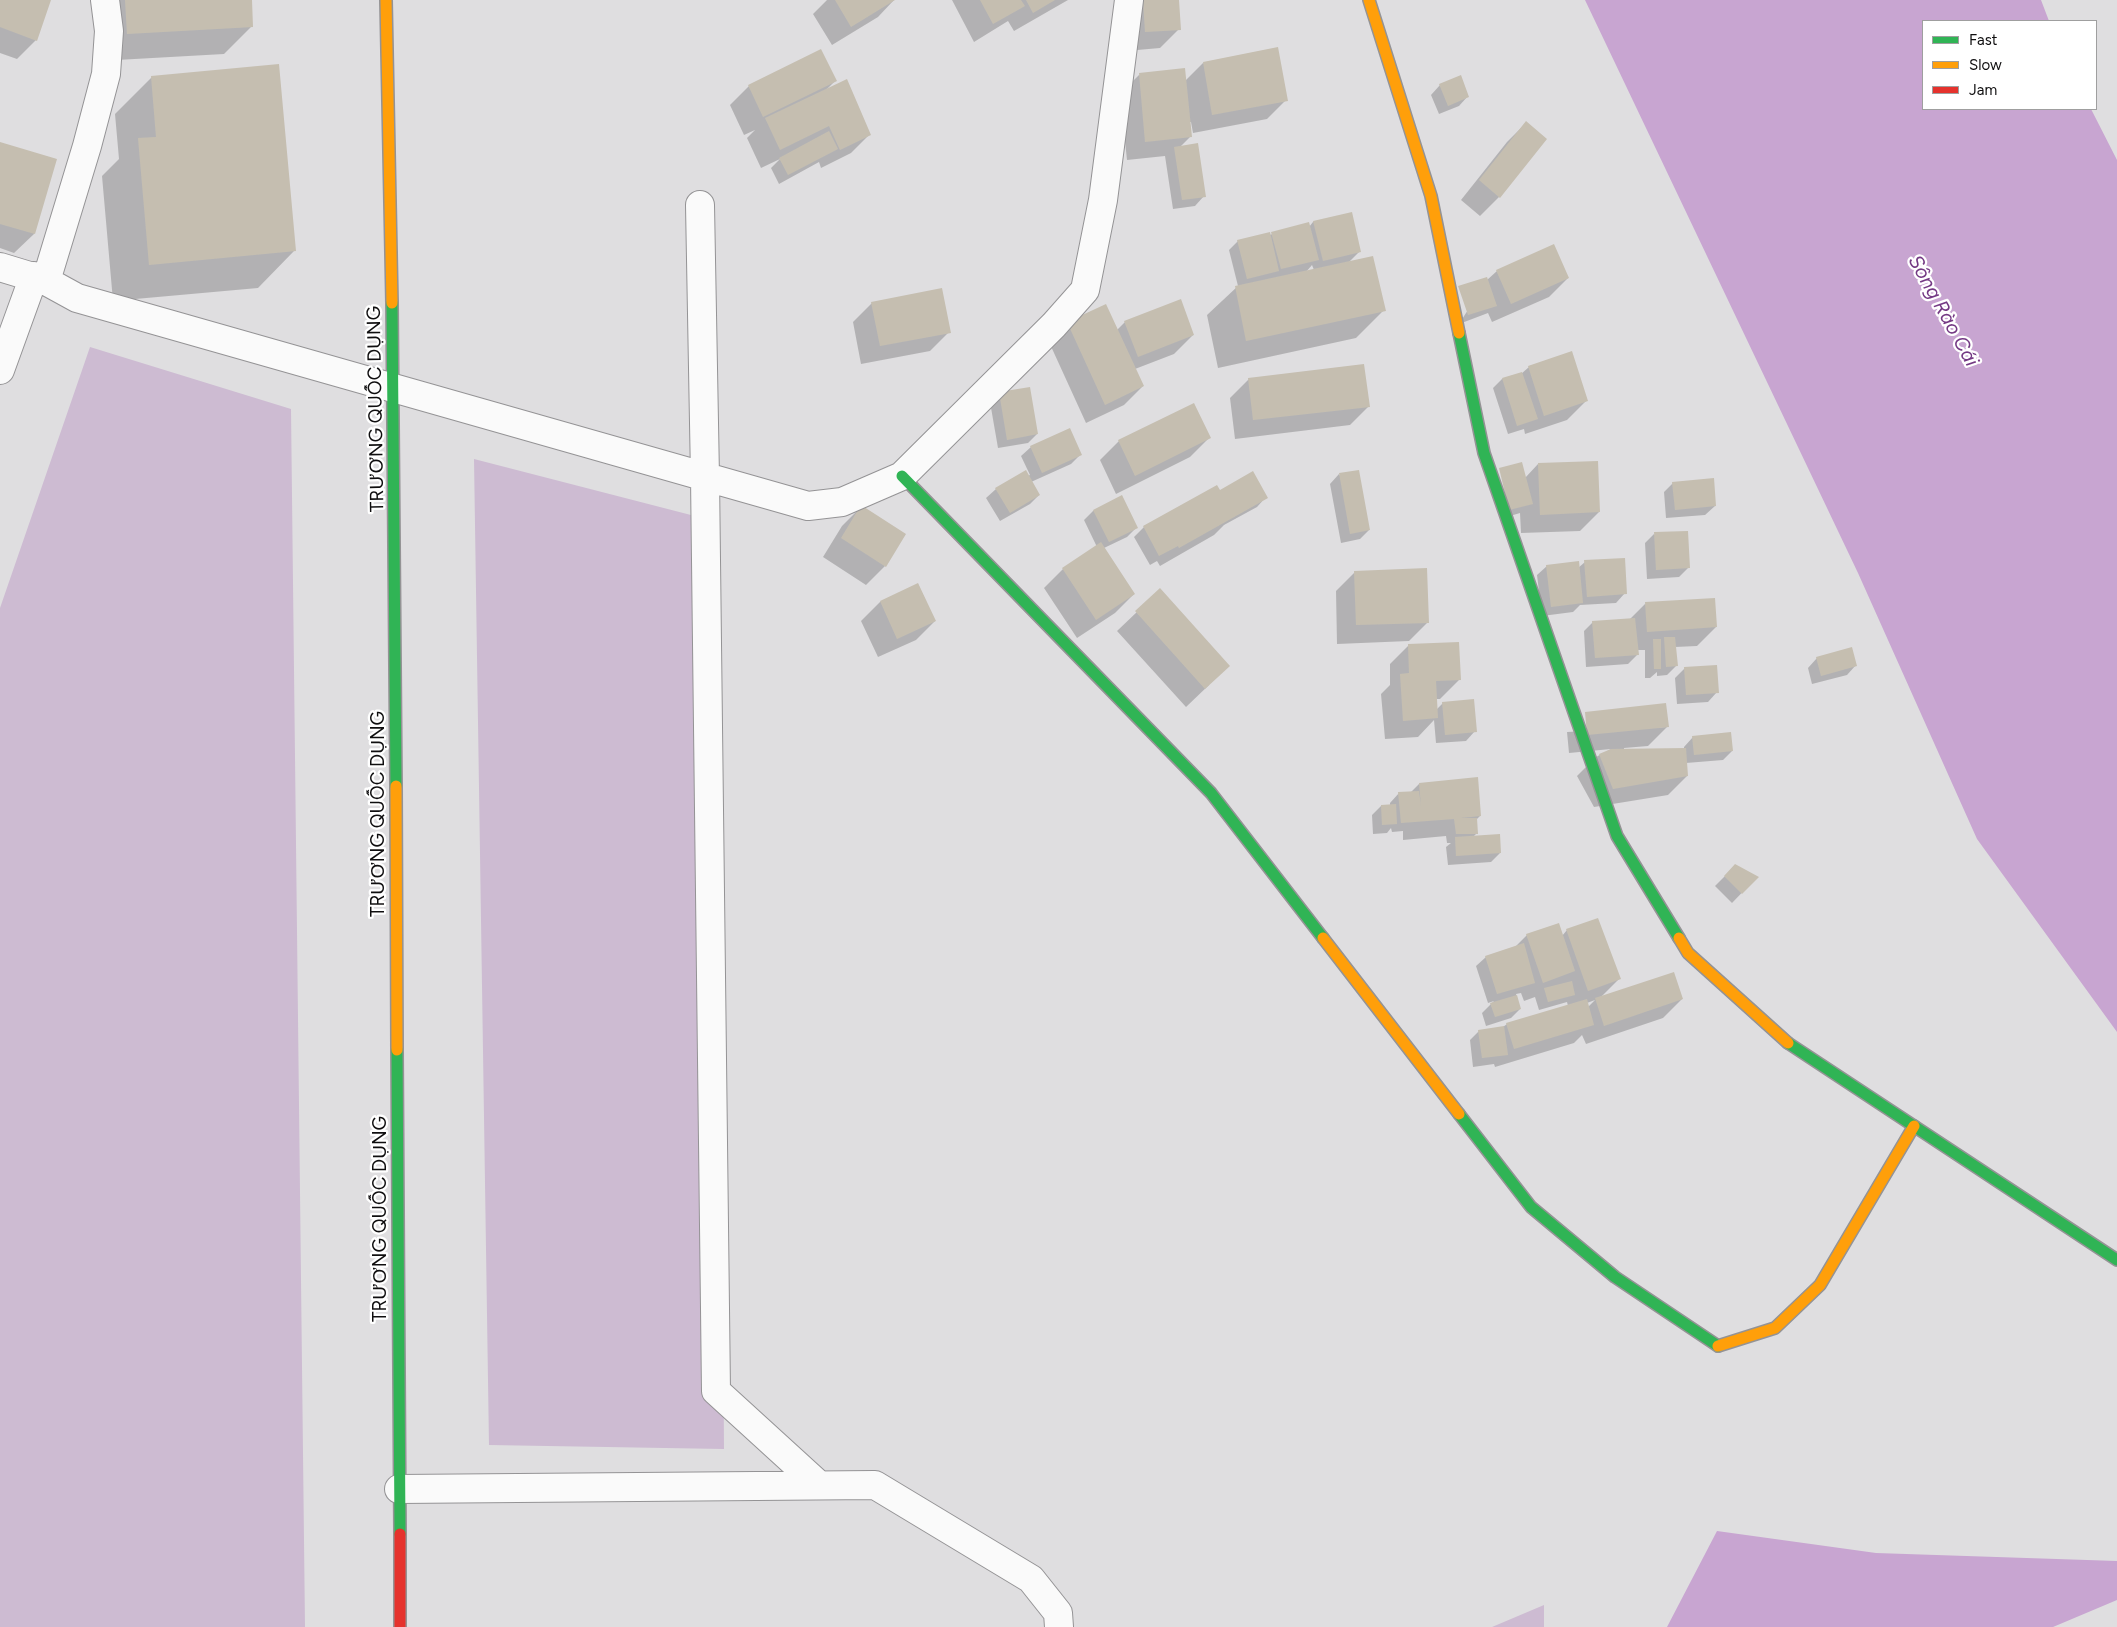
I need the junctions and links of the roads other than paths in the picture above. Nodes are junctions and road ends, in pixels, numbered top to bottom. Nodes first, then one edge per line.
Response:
1 (106, 0) edge
2 (386, 0) edge
3 (1129, 0) edge
4 (1369, 0) edge
5 (700, 206) dead end
6 (0, 267) edge
7 (40, 279) junction
8 (0, 370) edge
9 (394, 388) junction
10 (902, 476) junction
11 (705, 477) junction
12 (1914, 1126) junction
13 (2117, 1260) edge
14 (819, 1485) junction
15 (398, 1489) junction
16 (400, 1627) edge
17 (1059, 1627) edge

1 - 7 street
2 - 9 street, TRƯƠNG QUỐC DỤNG
3 - 10 street
4 - 12 street
5 - 11 street
6 - 7 street
7 - 8 street
7 - 9 street
9 - 11 street
9 - 15 street, TRƯƠNG QUỐC DỤNG
10 - 11 street
10 - 12 street
11 - 14 street
12 - 13 street
14 - 15 street
14 - 17 street
15 - 16 street, TRƯƠNG QUỐC DỤNG

